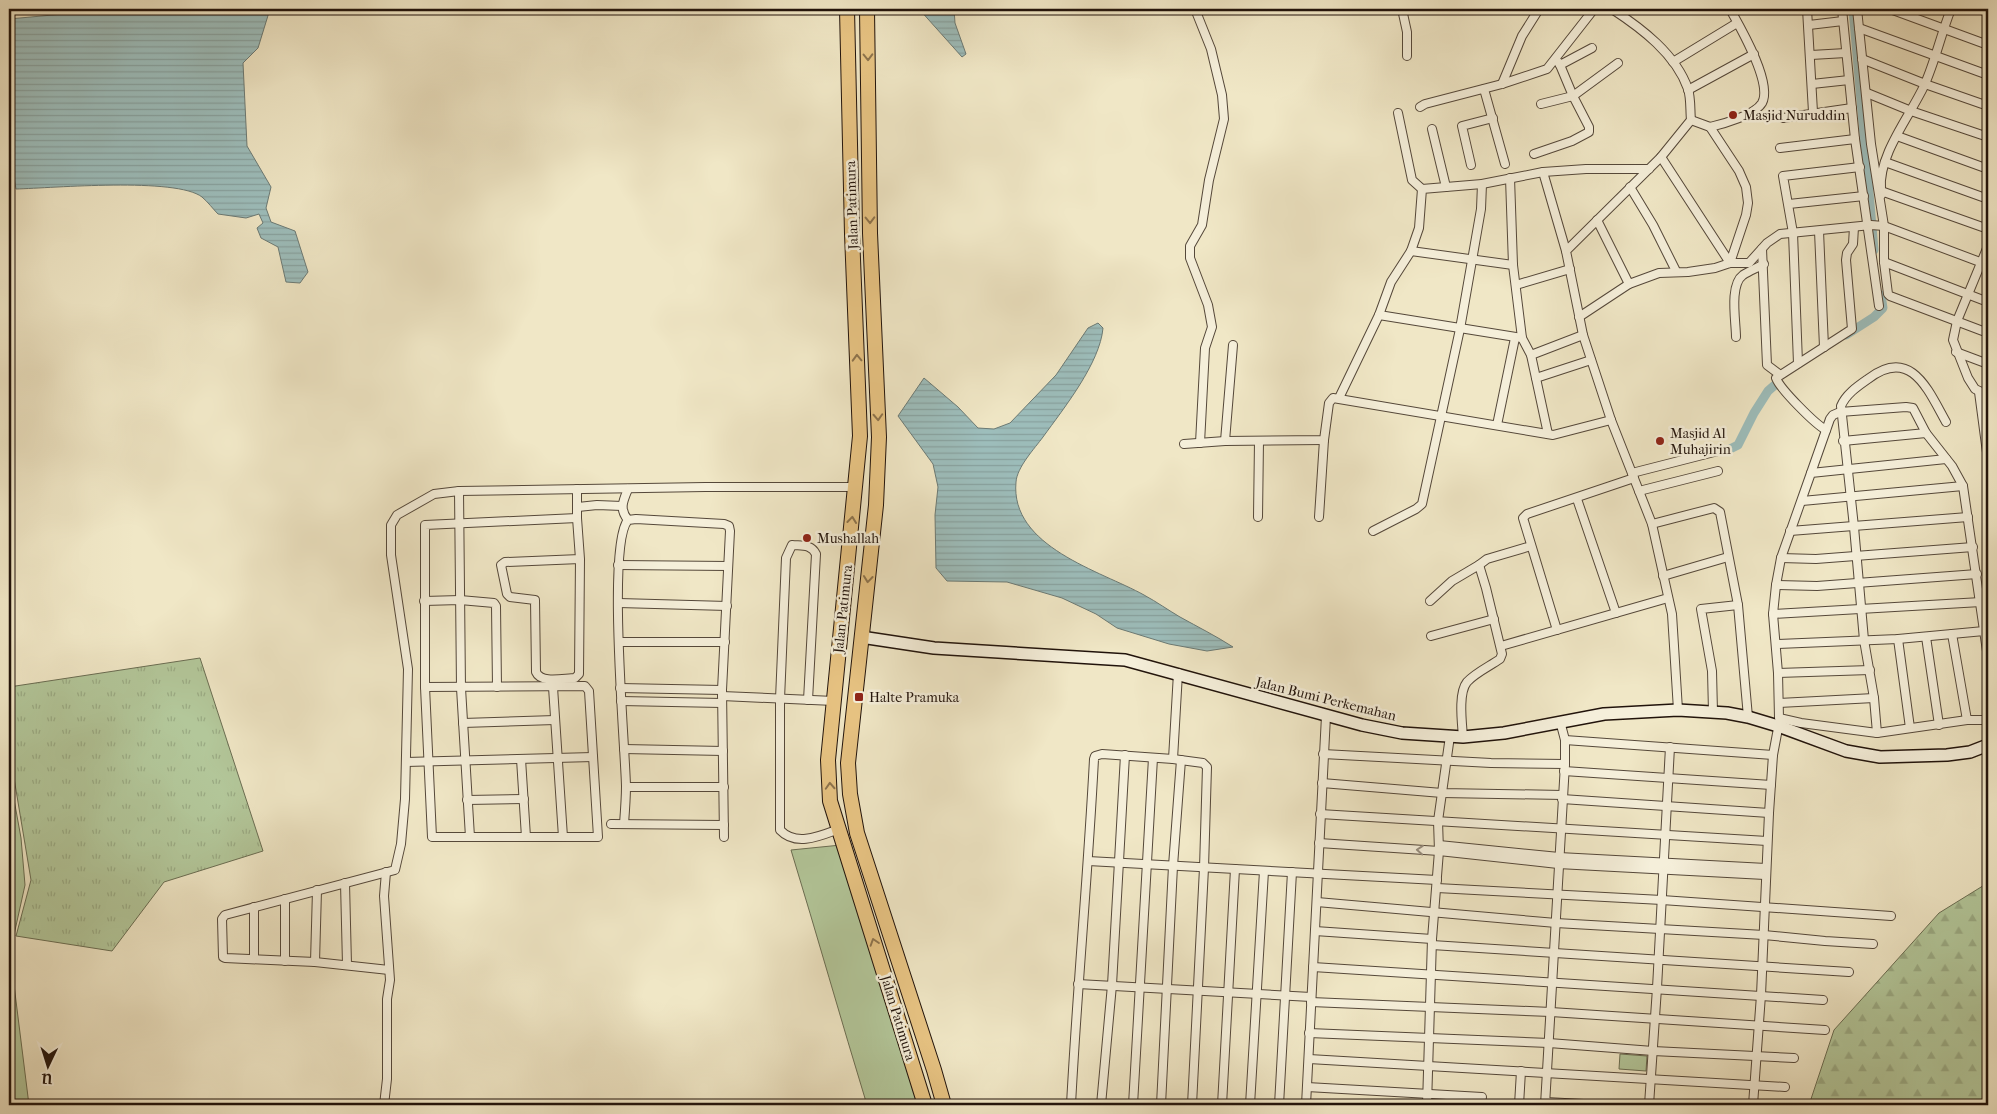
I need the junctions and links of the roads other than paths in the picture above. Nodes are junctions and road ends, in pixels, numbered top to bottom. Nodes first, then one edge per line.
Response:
1 (847, 9) edge
2 (867, 9) edge
3 (1195, 9) edge
4 (1402, 9) edge
5 (1539, 9) edge
6 (1594, 9) edge
7 (1612, 9) edge
8 (1730, 9) edge
9 (1807, 9) edge
10 (1842, 9) edge
11 (1857, 9) edge
12 (1890, 9) edge
13 (1951, 9) edge
14 (1978, 9) edge
15 (1988, 12) edge
16 (1843, 21) junction
17 (1737, 23) junction
18 (1809, 26) junction
19 (1859, 28) junction
20 (1944, 28) junction
21 (1988, 45) edge
22 (1592, 48) dead end
23 (1846, 53) junction
24 (1754, 54) junction
25 (1811, 55) junction
26 (1407, 56) dead end
27 (1934, 56) junction
28 (1862, 59) junction
29 (1558, 61) junction
30 (1673, 62) junction
31 (1618, 63) dead end
32 (1988, 75) edge
33 (1849, 80) junction
34 (1502, 84) junction
35 (1812, 84) junction
36 (1925, 84) junction
37 (1484, 89) junction
38 (1688, 90) junction
39 (1866, 93) junction
40 (1573, 96) junction
41 (1540, 104) dead end
42 (1988, 106) edge
43 (1420, 107) dead end
44 (1852, 108) junction
45 (1911, 111) junction
46 (1813, 112) junction
47 (1398, 113) dead end
48 (1493, 118) junction
49 (1783, 118) dead end
50 (1691, 120) junction
51 (1710, 127) junction
52 (1432, 130) dead end
53 (1897, 136) junction
54 (1988, 137) edge
55 (1855, 139) junction
56 (1780, 148) dead end
57 (1534, 154) dead end
58 (1661, 157) junction
59 (1885, 162) junction
60 (1505, 164) dead end
61 (1471, 165) dead end
62 (1860, 167) junction
63 (1649, 169) junction
64 (1988, 169) edge
65 (1543, 172) junction
66 (1510, 178) junction
67 (1482, 184) junction
68 (1446, 187) junction
69 (1630, 187) junction
70 (1422, 189) junction
71 (1881, 191) junction
72 (1864, 196) junction
73 (1988, 199) edge
74 (1789, 204) junction
75 (1880, 207) junction
76 (1597, 220) junction
77 (1871, 225) junction
78 (1884, 226) junction
79 (1854, 227) junction
80 (1988, 229) edge
81 (1819, 231) junction
82 (1793, 233) junction
83 (1988, 246) edge
84 (1762, 249) junction
85 (1411, 251) junction
86 (1566, 251) junction
87 (1472, 258) junction
88 (1884, 262) junction
89 (1730, 263) junction
90 (1764, 264) junction
91 (1985, 264) edge
92 (1513, 265) junction
93 (1570, 269) junction
94 (1676, 271) junction
95 (1516, 284) junction
96 (1629, 284) junction
97 (1968, 294) junction
98 (1988, 302) edge
99 (1880, 306) dead end
100 (1379, 315) junction
101 (1579, 317) junction
102 (1957, 321) junction
103 (1460, 329) junction
104 (1988, 333) edge
105 (1583, 335) junction
106 (1736, 337) dead end
107 (1518, 338) junction
108 (1233, 345) dead end
109 (1824, 347) junction
110 (1956, 352) junction
111 (1531, 355) junction
112 (1591, 360) junction
113 (1798, 364) junction
114 (1988, 364) edge
115 (1779, 374) junction
116 (1536, 378) junction
117 (1979, 392) junction
118 (1988, 395) edge
119 (1339, 398) junction
120 (1840, 412) junction
121 (1442, 416) junction
122 (1610, 420) junction
123 (1946, 422) dead end
124 (1497, 425) junction
125 (1985, 428) edge
126 (1826, 430) junction
127 (1926, 433) junction
128 (1548, 434) junction
129 (1324, 440) junction
130 (1225, 441) junction
131 (1259, 441) junction
132 (1844, 441) junction
133 (1200, 443) junction
134 (1184, 444) dead end
135 (1722, 450) dead end
136 (1988, 458) edge
137 (1946, 459) junction
138 (1847, 469) junction
139 (1718, 471) dead end
140 (1811, 473) junction
141 (1633, 476) junction
142 (1963, 486) junction
143 (856, 488) junction
144 (577, 489) junction
145 (628, 489) junction
146 (459, 491) junction
147 (1639, 491) junction
148 (1851, 497) junction
149 (1577, 499) junction
150 (1802, 501) junction
151 (622, 506) junction
152 (578, 507) junction
153 (1258, 517) dead end
154 (1319, 517) dead end
155 (1968, 517) junction
156 (576, 518) junction
157 (628, 520) junction
158 (459, 522) junction
159 (1652, 524) junction
160 (1854, 527) junction
161 (1373, 531) dead end
162 (1790, 531) junction
163 (1531, 546) junction
164 (1973, 547) junction
165 (1857, 556) junction
166 (1728, 557) junction
167 (1781, 558) junction
168 (580, 559) junction
169 (1479, 565) junction
170 (618, 566) junction
171 (728, 566) junction
172 (1977, 574) junction
173 (1663, 576) junction
174 (1860, 584) junction
175 (1776, 585) junction
176 (1668, 598) junction
177 (460, 600) junction
178 (424, 601) junction
179 (1430, 602) dead end
180 (1981, 602) junction
181 (619, 603) junction
182 (1738, 605) junction
183 (727, 606) junction
184 (1862, 610) junction
185 (1616, 613) junction
186 (1773, 614) junction
187 (1494, 619) junction
188 (1557, 630) junction
189 (1984, 631) junction
190 (1952, 634) junction
191 (1431, 636) dead end
192 (861, 637) junction
193 (1926, 637) junction
194 (1898, 639) junction
195 (1864, 640) junction
196 (620, 642) junction
197 (725, 642) junction
198 (1776, 644) junction
199 (1501, 646) junction
200 (1988, 658) edge
201 (1870, 670) junction
202 (1178, 673) junction
203 (1778, 673) junction
204 (425, 687) junction
205 (497, 687) junction
206 (553, 687) junction
207 (460, 688) junction
208 (620, 688) junction
209 (722, 696) junction
210 (1874, 698) junction
211 (780, 699) junction
212 (808, 700) junction
213 (621, 701) junction
214 (834, 701) junction
215 (1779, 702) junction
216 (1678, 710) junction
217 (1712, 712) junction
218 (1326, 716) junction
219 (1748, 717) junction
220 (555, 720) junction
221 (1967, 720) junction
222 (1988, 720) edge
223 (1560, 721) junction
224 (1779, 722) junction
225 (463, 723) junction
226 (1939, 725) junction
227 (1910, 728) junction
228 (1877, 733) junction
229 (1450, 736) junction
230 (1463, 737) junction
231 (1565, 740) junction
232 (1988, 745) edge
233 (1670, 747) junction
234 (624, 749) junction
235 (723, 751) junction
236 (1323, 754) junction
237 (1125, 755) junction
238 (1773, 755) junction
239 (593, 757) junction
240 (557, 758) junction
241 (1153, 758) junction
242 (522, 759) junction
243 (1177, 759) junction
244 (1447, 760) junction
245 (465, 761) junction
246 (406, 762) junction
247 (428, 762) junction
248 (1564, 768) junction
249 (1668, 778) junction
250 (1322, 783) junction
251 (1771, 785) junction
252 (626, 787) junction
253 (724, 787) junction
254 (1442, 793) junction
255 (1562, 797) junction
256 (524, 798) junction
257 (467, 800) junction
258 (1666, 806) junction
259 (1769, 812) junction
260 (1320, 814) junction
261 (1438, 821) junction
262 (611, 824) dead end
263 (624, 824) junction
264 (724, 824) junction
265 (1561, 827) junction
266 (839, 829) junction
267 (1665, 834) junction
268 (470, 837) junction
269 (526, 837) junction
270 (563, 837) junction
271 (724, 837) dead end
272 (1767, 841) junction
273 (1319, 843) junction
274 (1439, 848) junction
275 (1559, 860) junction
276 (1088, 861) junction
277 (1118, 863) junction
278 (1147, 864) junction
279 (1173, 866) junction
280 (1663, 867) junction
281 (1204, 868) junction
282 (1235, 869) junction
283 (1264, 871) junction
284 (386, 872) junction
285 (1292, 872) junction
286 (1766, 872) junction
287 (1318, 874) junction
288 (345, 883) junction
289 (1437, 884) junction
290 (317, 890) junction
291 (1556, 894) junction
292 (285, 899) junction
293 (1662, 900) junction
294 (1317, 902) junction
295 (254, 907) junction
296 (1765, 907) junction
297 (1436, 912) junction
298 (1891, 916) dead end
299 (1556, 923) junction
300 (1661, 930) junction
301 (1315, 931) junction
302 (1764, 935) junction
303 (1432, 942) junction
304 (1873, 944) dead end
305 (1555, 953) junction
306 (1659, 958) junction
307 (254, 959) junction
308 (285, 961) junction
309 (315, 962) junction
310 (347, 964) junction
311 (900, 964) junction
312 (1763, 965) junction
313 (1313, 967) junction
314 (883, 969) junction
315 (388, 970) junction
316 (1849, 972) dead end
317 (1431, 976) junction
318 (1553, 982) junction
319 (1078, 984) junction
320 (1112, 985) junction
321 (1140, 987) junction
322 (1168, 988) junction
323 (1657, 988) junction
324 (1198, 990) junction
325 (1228, 992) junction
326 (1257, 994) junction
327 (1285, 995) junction
328 (1761, 995) junction
329 (1311, 999) junction
330 (1822, 1000) dead end
331 (1430, 1007) junction
332 (1551, 1012) junction
333 (1655, 1020) junction
334 (1759, 1026) junction
335 (1825, 1030) dead end
336 (1309, 1033) junction
337 (1429, 1037) junction
338 (1549, 1043) junction
339 (1652, 1051) junction
340 (1757, 1056) junction
341 (1794, 1058) dead end
342 (1309, 1059) junction
343 (1428, 1066) junction
344 (1521, 1071) junction
345 (1548, 1073) junction
346 (1651, 1078) junction
347 (1755, 1086) junction
348 (1307, 1087) junction
349 (1785, 1087) dead end
350 (1427, 1094) junction
351 (1482, 1098) dead end
352 (1545, 1103) edge
353 (384, 1105) edge
354 (925, 1105) edge
355 (944, 1105) edge
356 (1076, 1105) edge
357 (1102, 1105) edge
358 (1133, 1105) edge
359 (1161, 1105) edge
360 (1192, 1105) edge
361 (1222, 1105) edge
362 (1250, 1105) edge
363 (1279, 1105) edge
364 (1306, 1105) edge
365 (1427, 1105) edge
366 (1519, 1105) edge
367 (1602, 1105) edge
368 (1649, 1105) edge
369 (1753, 1105) edge

143 -> 1 highway, Jalan Patimura
2 -> 192 highway, Jalan Patimura
3 - 133 street
4 - 26 street
5 - 34 street
6 - 29 street
7 - 30 street
8 - 17 street
9 - 18 street
10 - 16 street
11 - 19 street
12 - 20 street
13 - 20 street
14 - 15 street
16 - 18 street
16 - 23 street
17 - 24 street
17 - 30 street
18 - 25 street
19 - 27 street
19 - 28 street
20 - 21 street
20 - 27 street
22 - 29 street
23 - 25 street
23 - 33 street
24 - 38 street
24 - 51 street
25 - 35 street
27 - 32 street
27 - 36 street
28 - 36 street
28 - 39 street
29 - 34 street
29 - 40 street
30 - 38 street
31 - 40 street
33 - 35 street
33 - 44 street
34 - 37 street
35 - 46 street
36 - 42 street
36 - 45 street
37 - 43 street
37 - 48 street
38 - 50 street
39 - 45 street
39 - 75 street
40 - 41 street
40 - 57 street
44 - 46 street
44 - 55 street
45 - 53 street
45 - 54 street
46 - 49 street
47 - 70 street
48 - 60 street
48 - 61 street
50 - 51 street
50 - 58 street
51 - 89 street
52 - 68 street
53 - 59 street
53 - 64 street
55 - 56 street
55 - 62 street
58 - 63 street
58 - 89 street
59 - 71 street
59 - 73 street
62 - 72 street
62 - 74 street
63 - 65 street
63 - 69 street
65 - 66 street
65 - 86 street
66 - 67 street
66 - 92 street
67 - 68 street
67 - 87 street
68 - 70 street
69 - 76 street
69 - 94 street
70 - 85 street
71 - 75 street
71 - 80 street
72 - 74 street
72 - 77 street
74 - 82 street
75 - 78 street
76 - 86 street
76 - 96 street
77 - 78 street
77 - 79 street
77 - 99 street
78 - 88 street
78 - 91 street
79 - 81 street
79 - 109 street
81 - 82 street
81 - 109 street
82 - 84 street
82 - 113 street
83 - 91 street
84 - 89 street
84 - 90 street
85 - 87 street
85 - 100 street
86 - 93 street
87 - 92 street
87 - 103 street
88 - 97 street
88 - 102 street
89 - 94 street
90 - 106 street
90 - 115 street
91 - 97 street
92 - 95 street
93 - 95 street
93 - 101 street
94 - 96 street
95 - 107 street
96 - 101 street
97 - 98 street
97 - 102 street
100 - 103 street
100 - 119 street
101 - 105 street
102 - 104 street
102 - 110 street
103 - 107 street
103 - 121 street
105 - 111 street
105 - 112 street
107 - 111 street
107 - 124 street
108 - 130 street
109 - 113 street
110 - 114 street
110 - 117 street
111 - 116 street
112 - 116 street
112 - 122 street
113 - 115 street
115 - 126 street
116 - 128 street
117 - 118 street
117 - 125 street
119 - 121 street
119 - 129 street
120 - 123 street
120 - 126 street
120 - 127 street
120 - 132 street
121 - 124 street
121 - 161 street
122 - 128 street
122 - 141 street
124 - 128 street
125 - 136 street
126 - 140 street
127 - 132 street
127 - 137 street
129 - 131 street
129 - 154 street
130 - 131 street
130 - 133 street
131 - 153 street
132 - 138 street
133 - 134 street
135 - 141 street
137 - 138 street
137 - 142 street
138 - 140 street
138 - 148 street
139 - 147 street
140 - 150 street
141 - 147 street
141 - 149 street
142 - 148 street
142 - 155 street
143 - 145 street
214 -> 143 highway, Jalan Patimura
144 - 145 street
144 - 146 street
144 - 152 street
145 - 151 street
146 - 158 street
146 - 246 street
147 - 159 street
148 - 150 street
148 - 160 street
149 - 163 street
149 - 185 street
150 - 162 street
151 - 152 street
151 - 157 street
152 - 156 street
155 - 160 street
155 - 164 street
156 - 158 street
156 - 168 street
157 - 170 street
157 - 171 street
158 - 177 street
158 - 178 street
159 - 166 street
159 - 173 street
160 - 162 street
160 - 165 street
162 - 167 street
163 - 169 street
163 - 188 street
164 - 165 street
164 - 172 street
165 - 167 street
165 - 174 street
166 - 173 street
166 - 182 street
167 - 175 street
168 - 168 street
169 - 179 street
169 - 187 street
170 - 171 street
170 - 181 street
171 - 183 street
172 - 174 street
172 - 180 street
173 - 176 street
174 - 175 street
174 - 184 street
175 - 186 street
176 - 185 street
176 - 216 street
177 - 178 street
177 - 205 street
177 - 207 street
178 - 204 street
180 - 184 street
180 - 189 street
181 - 183 street
181 - 196 street
182 - 217 street
182 - 219 street
183 - 197 street
184 - 186 street
184 - 195 street
185 - 188 street
186 - 198 street
187 - 191 street
187 - 199 street
188 - 199 street
189 - 190 street
189 - 200 street
190 - 193 street
190 - 221 street
192 - 202 street, Jalan Bumi Perkemahan
192 - 311 highway, Jalan Patimura
193 - 194 street
193 - 226 street
194 - 195 street
194 - 227 street
195 - 198 street
195 - 201 street
196 - 197 street
196 - 208 street
197 - 209 street
198 - 203 street
199 - 230 street
201 - 203 street
201 - 210 street
202 - 218 street, Jalan Bumi Perkemahan
202 - 243 street
203 - 215 street
204 - 207 street
204 - 247 street
205 - 206 street
205 - 207 street
206 - 220 street
206 - 239 street
207 - 225 street
208 - 209 street
208 - 213 street
209 - 211 street
209 - 213 street
209 - 235 street
210 - 215 street
210 - 228 street
211 - 212 street
211 - 212 street
211 - 266 street
212 - 214 street
213 - 234 street
266 -> 214 highway, Jalan Patimura
215 - 224 street
216 - 217 street, Jalan Bumi Perkemahan
216 - 223 street, Jalan Bumi Perkemahan
217 - 219 street, Jalan Bumi Perkemahan
218 - 229 street, Jalan Bumi Perkemahan
218 - 236 street
219 - 224 street, Jalan Bumi Perkemahan
220 - 225 street
220 - 240 street
221 - 222 street
221 - 226 street
223 - 230 street, Jalan Bumi Perkemahan
223 - 231 street
224 - 228 street
224 - 232 street, Jalan Bumi Perkemahan
224 - 238 street
225 - 245 street
226 - 227 street
227 - 228 street
229 - 230 street, Jalan Bumi Perkemahan
229 - 244 street
231 - 233 street
231 - 248 street
233 - 238 street
233 - 249 street
234 - 235 street
234 - 252 street
235 - 253 street
236 - 244 street
236 - 250 street
237 - 241 street
237 - 276 street
237 - 277 street
238 - 251 street
239 - 240 street
239 - 270 street
240 - 242 street
240 - 270 street
241 - 243 street
241 - 278 street
242 - 245 street
242 - 256 street
243 - 279 street
243 - 281 street
244 - 248 street
244 - 254 street
245 - 247 street
245 - 257 street
246 - 247 street
246 - 284 street
247 - 268 street
248 - 249 street
248 - 255 street
249 - 251 street
249 - 258 street
250 - 254 street
250 - 260 street
251 - 259 street
252 - 253 street
252 - 263 street
253 - 264 street
254 - 255 street
254 - 261 street
255 - 258 street
255 - 265 street
256 - 257 street
256 - 269 street
257 - 268 street
258 - 259 street
258 - 267 street
259 - 272 street
260 - 261 street
260 - 273 street
261 - 265 street
261 - 274 street
262 - 263 street
263 - 264 street
264 - 271 street
265 - 267 street
265 - 275 street
314 -> 266 highway, Jalan Patimura
267 - 272 street
267 - 280 street
268 - 269 street
269 - 270 street
272 - 286 street
274 -> 273 street
273 - 287 street
274 - 275 street
274 - 289 street
275 - 280 street
275 - 291 street
276 - 277 street
276 - 319 street
277 - 278 street
277 - 320 street
278 - 279 street
278 - 321 street
279 - 281 street
279 - 322 street
280 - 286 street
280 - 293 street
281 - 282 street
281 - 324 street
282 - 283 street
282 - 325 street
283 - 285 street
283 - 326 street
284 - 288 street
284 - 315 street
285 - 287 street
285 - 327 street
286 - 296 street
287 - 289 street
287 - 294 street
288 - 290 street
288 - 310 street
289 - 291 street
289 - 297 street
290 - 292 street
290 - 309 street
291 - 293 street
291 - 299 street
292 - 295 street
292 - 308 street
293 - 296 street
293 - 300 street
294 - 297 street
294 - 301 street
295 - 307 street
295 - 307 street
296 - 298 street
296 - 302 street
297 - 299 street
297 - 303 street
299 - 300 street
299 - 305 street
300 - 302 street
300 - 306 street
301 - 303 street
301 - 313 street
302 - 304 street
302 - 312 street
303 - 305 street
303 - 317 street
305 - 306 street
305 - 318 street
306 - 312 street
306 - 323 street
307 - 308 street
308 - 309 street
309 - 310 street
310 - 315 street
311 - 314 highway
311 - 355 highway, Jalan Patimura
312 - 316 street
312 - 328 street
313 - 317 street
313 - 329 street
314 - 354 highway, Jalan Patimura
315 - 353 street
317 - 318 street
317 - 331 street
318 - 323 street
318 - 332 street
319 - 320 street
319 - 356 street
320 - 321 street
320 - 357 street
321 - 322 street
321 - 358 street
322 - 324 street
322 - 359 street
323 - 328 street
323 - 333 street
324 - 325 street
324 - 360 street
325 - 326 street
325 - 361 street
326 - 327 street
326 - 362 street
327 - 329 street
327 - 363 street
328 - 330 street
328 - 334 street
329 - 331 street
329 - 336 street
331 - 332 street
331 - 337 street
332 - 333 street
332 - 338 street
333 - 334 street
333 - 339 street
334 - 335 street
334 - 340 street
336 - 337 street
336 - 342 street
337 - 338 street
337 - 343 street
338 - 339 street
338 - 345 street
339 - 340 street
339 - 346 street
340 - 341 street
340 - 347 street
342 - 343 street
342 - 348 street
343 - 344 street
343 - 350 street
344 - 345 street
344 - 366 street
345 - 346 street
345 - 352 street
346 - 347 street
346 - 368 street
347 - 349 street
347 - 369 street
348 - 350 street
348 - 364 street
350 - 351 street
350 - 365 street
352 - 367 street

